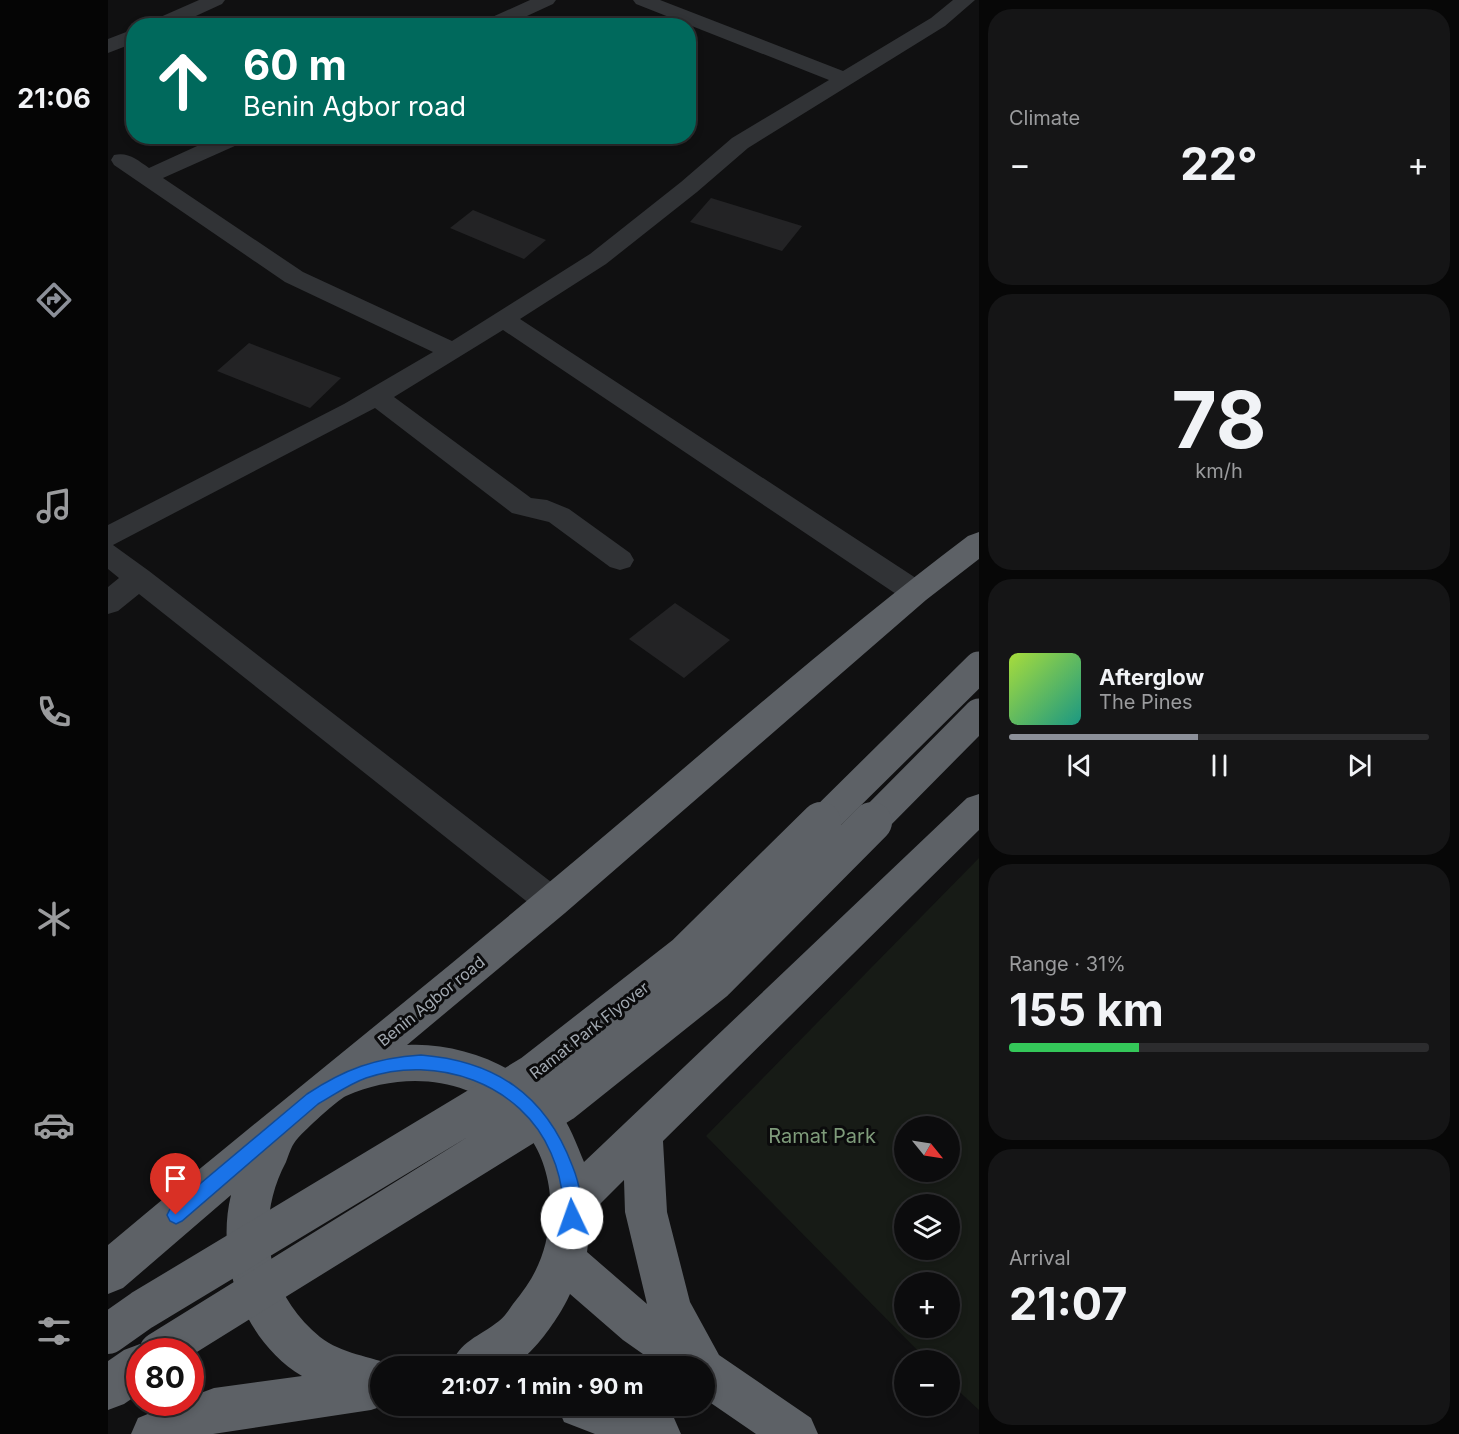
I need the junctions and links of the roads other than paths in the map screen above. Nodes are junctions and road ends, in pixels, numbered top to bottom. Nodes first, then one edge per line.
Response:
1 (213, 0) edge
2 (546, 0) edge
3 (643, 0) edge
4 (965, 0) edge
5 (174, 18) edge
6 (506, 18) edge
7 (689, 18) edge
8 (696, 21) edge
9 (126, 39) edge
10 (108, 46) edge
11 (843, 78) junction
12 (220, 144) edge
13 (122, 160) dead end
14 (147, 177) junction
15 (503, 319) junction
16 (453, 351) junction
17 (376, 396) junction
18 (108, 537) edge
19 (979, 543) edge
20 (108, 554) edge
21 (620, 560) dead end
22 (139, 578) junction
23 (915, 592) junction
24 (108, 603) edge
25 (979, 667) edge
26 (979, 714) edge
27 (979, 808) edge
28 (552, 902) junction
29 (312, 1099) junction
30 (642, 1134) junction
31 (572, 1203) junction
32 (565, 1261) junction
33 (108, 1273) edge
34 (108, 1334) edge
35 (182, 1338) edge
36 (492, 1356) edge
37 (684, 1356) edge
38 (694, 1356) edge
39 (126, 1375) edge
40 (715, 1379) edge
41 (370, 1383) edge
42 (370, 1387) edge
43 (108, 1388) edge
44 (608, 1416) edge
45 (154, 1434) edge
46 (658, 1434) edge
47 (795, 1434) edge

1 - 5 street
2 - 6 street
3 - 7 street
4 - 11 street
8 - 11 street
9 - 10 street
11 - 15 street
12 - 14 street
13 - 14 street
14 - 16 street
15 - 16 street
15 - 23 street
16 - 17 street
17 - 18 street
17 - 21 street
19 - 23 highway, Benin Agbor road
20 - 22 street
22 - 24 street
22 - 28 street
23 - 28 highway, Benin Agbor road
25 - 34 highway, Ramat Park Flyover, bridge
26 - 35 highway, bridge
27 - 30 highway
28 - 29 highway, Benin Agbor road
29 - 31 highway
29 - 33 highway, Benin Agbor road
29 - 41 highway
30 - 31 highway
30 - 38 highway
31 - 32 highway
32 - 36 highway
32 - 37 highway
39 - 43 highway
40 - 47 highway
42 - 45 highway
44 - 46 highway

